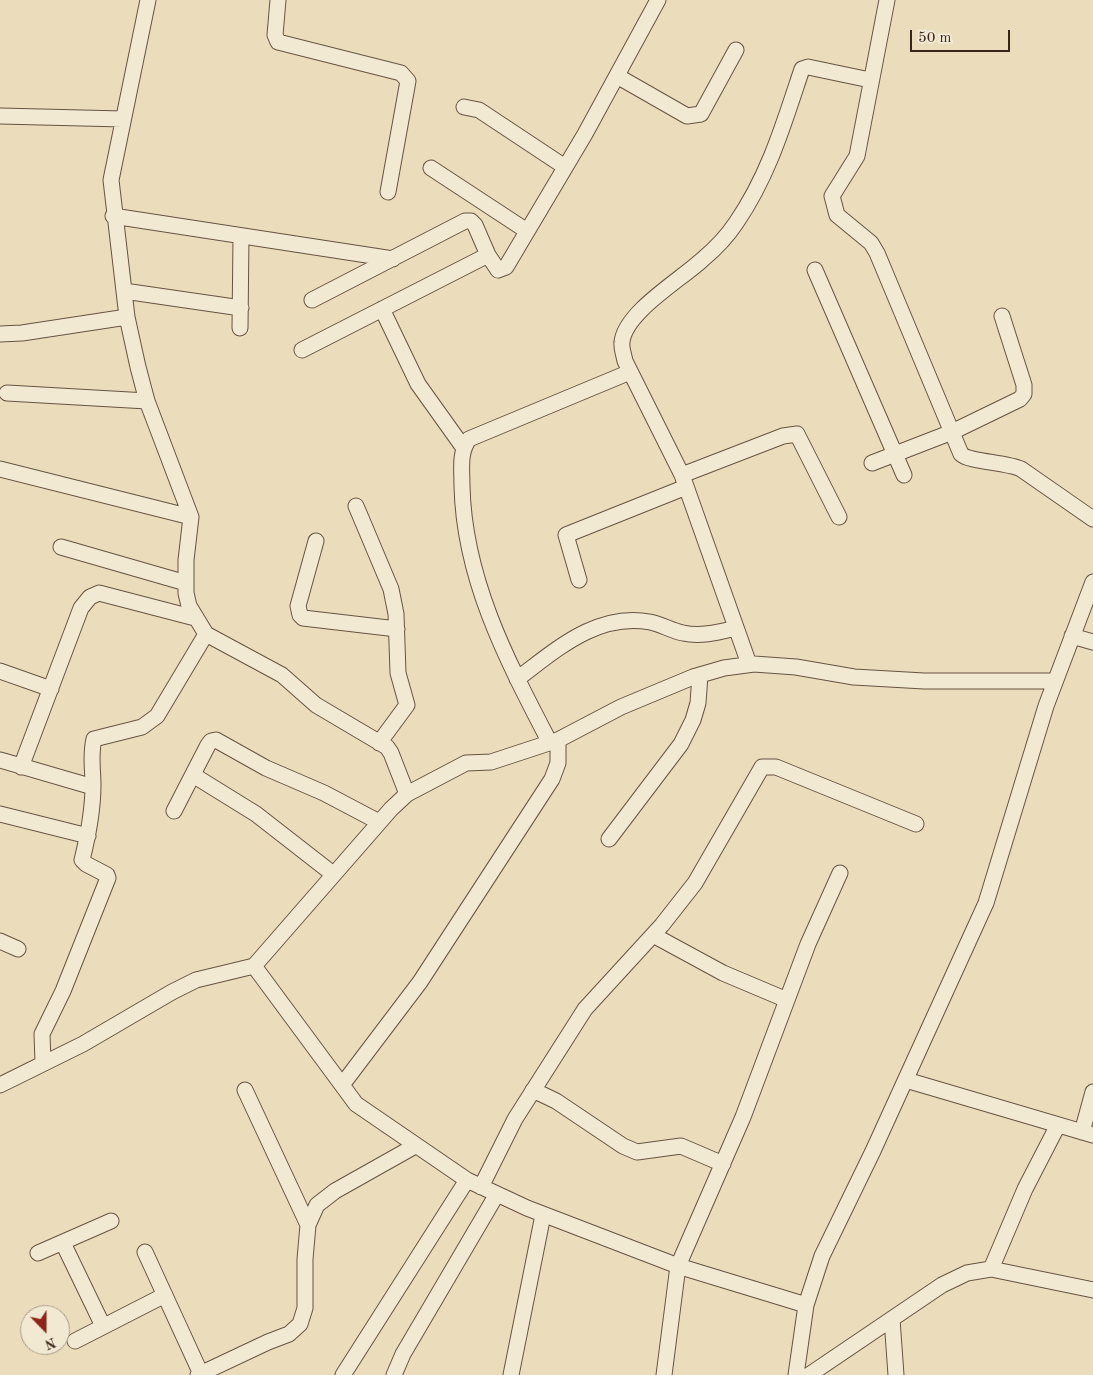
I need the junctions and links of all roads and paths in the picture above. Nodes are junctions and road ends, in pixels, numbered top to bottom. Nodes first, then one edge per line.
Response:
1 (148, 0) edge
2 (278, 0) edge
3 (658, 0) edge
4 (887, 0) edge
5 (736, 50) dead end
6 (616, 76) junction
7 (870, 80) junction
8 (464, 107) dead end
9 (0, 116) edge
10 (123, 119) junction
11 (565, 166) junction
12 (431, 168) dead end
13 (388, 192) dead end
14 (113, 216) junction
15 (527, 231) junction
16 (241, 236) junction
17 (488, 255) junction
18 (393, 259) junction
19 (815, 270) dead end
20 (124, 291) junction
21 (312, 300) dead end
22 (241, 308) junction
23 (382, 309) junction
24 (127, 316) junction
25 (1002, 316) dead end
26 (240, 328) dead end
27 (0, 334) edge
28 (302, 350) dead end
29 (630, 372) junction
30 (7, 393) dead end
31 (147, 401) junction
32 (952, 432) junction
33 (463, 447) junction
34 (895, 454) junction
35 (872, 463) dead end
36 (0, 469) edge
37 (904, 475) dead end
38 (684, 481) junction
39 (356, 506) dead end
40 (191, 517) junction
41 (839, 517) dead end
42 (1093, 519) edge
43 (316, 541) dead end
44 (61, 547) dead end
45 (579, 580) dead end
46 (1093, 582) edge
47 (186, 583) junction
48 (195, 618) junction
49 (736, 628) junction
50 (396, 629) junction
51 (206, 634) junction
52 (1072, 636) junction
53 (1093, 642) edge
54 (749, 664) junction
55 (0, 671) edge
56 (700, 675) junction
57 (517, 679) junction
58 (1055, 681) junction
59 (51, 689) junction
60 (554, 742) junction
61 (379, 743) junction
62 (0, 760) edge
63 (21, 767) junction
64 (193, 775) junction
65 (93, 787) junction
66 (407, 794) junction
67 (174, 811) dead end
68 (0, 814) edge
69 (379, 822) junction
70 (916, 824) dead end
71 (88, 836) junction
72 (609, 839) dead end
73 (840, 873) dead end
74 (333, 874) junction
75 (653, 935) junction
76 (0, 942) edge
77 (18, 949) dead end
78 (254, 966) junction
79 (787, 1000) junction
80 (43, 1063) junction
81 (906, 1080) junction
82 (0, 1085) edge
83 (342, 1086) junction
84 (245, 1090) dead end
85 (533, 1090) junction
86 (1093, 1092) edge
87 (1058, 1125) junction
88 (1088, 1134) edge
89 (415, 1146) junction
90 (723, 1164) junction
91 (467, 1180) junction
92 (481, 1187) junction
93 (497, 1194) junction
94 (543, 1215) junction
95 (111, 1221) dead end
96 (308, 1225) junction
97 (63, 1243) junction
98 (144, 1252) dead end
99 (38, 1253) dead end
100 (678, 1266) junction
101 (991, 1269) junction
102 (1093, 1290) edge
103 (165, 1295) junction
104 (806, 1305) junction
105 (892, 1319) junction
106 (103, 1326) junction
107 (75, 1341) dead end
108 (200, 1374) edge
109 (343, 1375) edge
110 (394, 1375) edge
111 (511, 1375) edge
112 (664, 1375) edge
113 (796, 1375) edge
114 (809, 1375) edge
115 (896, 1375) edge

1 - 10 street
2 - 13 street
3 - 6 street
4 - 7 street
5 - 6 street
6 - 11 street
7 - 29 street
7 - 32 street
8 - 11 street
9 - 10 street
10 - 14 street
11 - 15 street
12 - 15 street
14 - 16 street
14 - 20 street
15 - 17 street
16 - 18 street
16 - 22 street
17 - 18 street
17 - 23 street
18 - 21 street
19 - 34 street
20 - 22 street
20 - 24 street
22 - 26 street
23 - 28 street
23 - 33 street
24 - 27 street
24 - 31 street
25 - 32 street
29 - 33 street
29 - 38 street
30 - 31 street
31 - 40 street
32 - 34 street
32 - 42 street
33 - 57 street
34 - 35 street
34 - 37 street
36 - 40 street
38 - 41 street
38 - 45 street
38 - 49 street
39 - 50 street
40 - 47 street
43 - 50 street
44 - 47 street
46 - 52 street
47 - 48 street
48 - 51 street
48 - 59 street
49 - 54 street
49 - 57 street
50 - 61 street
51 - 61 street
51 - 65 street
52 - 53 street
52 - 58 street
54 - 56 street
54 - 58 street
55 - 59 street
56 - 60 street
56 - 72 street
57 - 60 street
58 - 81 street
59 - 63 street
60 - 66 street
60 - 83 street
61 - 66 street
62 - 63 street
63 - 65 street
64 - 67 street
64 - 69 street
64 - 74 street
65 - 71 street
66 - 69 street
68 - 71 street
69 - 74 street
70 - 75 street
71 - 80 street
73 - 79 street
74 - 78 street
75 - 79 street
75 - 85 street
76 - 77 street
78 - 80 street
78 - 83 street
79 - 90 street
80 - 82 street
81 - 87 street
81 - 104 street
83 - 89 street
84 - 96 street
85 - 90 street
85 - 92 street
86 - 88 street
87 - 88 street
87 - 101 street
89 - 91 street
89 - 96 street
90 - 100 street
91 - 92 street
91 - 109 street
92 - 93 street
93 - 94 street
93 - 110 street
94 - 100 street
94 - 111 street
95 - 97 street
96 - 108 street
97 - 99 street
97 - 106 street
98 - 103 street
100 - 104 street
100 - 112 street
101 - 102 street
101 - 105 street
103 - 106 street
103 - 108 street
104 - 113 street
105 - 114 street
105 - 115 street
106 - 107 street

